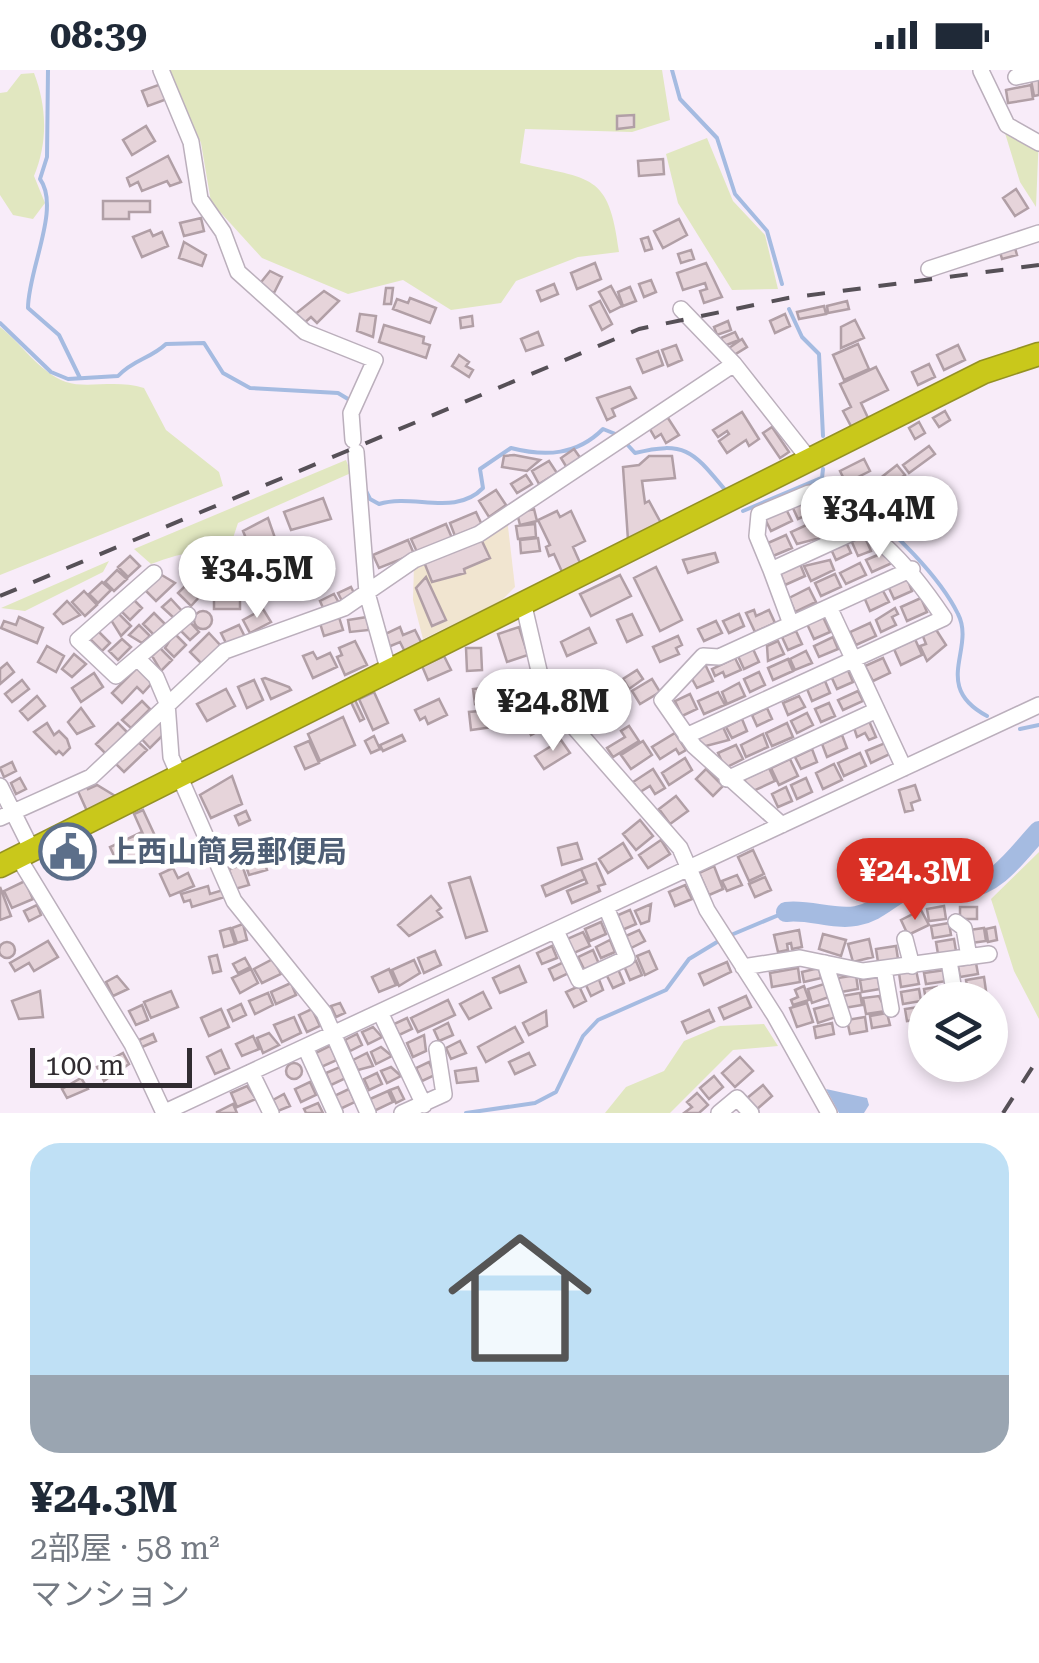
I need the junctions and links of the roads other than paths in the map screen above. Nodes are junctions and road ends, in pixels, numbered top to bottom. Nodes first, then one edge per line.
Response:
1 (161, 70) edge
2 (981, 71) edge
3 (1039, 72) edge
4 (1016, 77) dead end
5 (1039, 144) edge
6 (1039, 233) edge
7 (930, 269) dead end
8 (681, 309) dead end
9 (1039, 343) edge
10 (1039, 354) edge
11 (1015, 361) junction
12 (734, 364) junction
13 (810, 459) junction
14 (865, 526) junction
15 (912, 569) junction
16 (771, 570) junction
17 (154, 573) dead end
18 (367, 593) junction
19 (522, 602) junction
20 (829, 607) junction
21 (188, 615) dead end
22 (791, 624) junction
23 (138, 658) junction
24 (852, 658) junction
25 (389, 672) junction
26 (167, 703) junction
27 (1039, 705) edge
28 (877, 710) junction
29 (686, 736) junction
30 (904, 768) junction
31 (180, 776) junction
32 (728, 778) junction
33 (0, 786) edge
34 (6, 816) edge
35 (782, 825) junction
36 (17, 858) edge
37 (691, 868) junction
38 (606, 908) junction
39 (956, 922) dead end
40 (556, 931) junction
41 (904, 939) dead end
42 (989, 954) dead end
43 (969, 957) junction
44 (949, 961) junction
45 (825, 963) junction
46 (912, 966) junction
47 (744, 967) junction
48 (884, 969) junction
49 (953, 982) edge
50 (890, 1010) dead end
51 (380, 1012) junction
52 (843, 1019) dead end
53 (333, 1034) junction
54 (304, 1047) junction
55 (437, 1048) dead end
56 (252, 1072) junction
57 (424, 1104) junction
58 (164, 1113) edge
59 (271, 1113) edge
60 (335, 1113) edge
61 (368, 1113) edge
62 (402, 1113) edge
63 (719, 1113) edge
64 (751, 1113) edge
65 (829, 1113) edge

1 - 18 street
2 - 5 street
3 - 4 street
6 - 7 street
8 - 12 street
9 - 11 highway
10 - 11 highway
11 - 13 highway
12 - 13 street
12 - 18 street
13 - 19 highway
14 - 15 street
14 - 16 street
14 - 16 street
15 - 20 street
15 - 24 street
16 - 22 street
17 - 23 street
18 - 25 street
18 - 26 street
19 - 25 highway
19 - 37 street
20 - 22 street
20 - 24 street
21 - 23 street
22 - 29 street
23 - 26 street
24 - 28 street
24 - 29 street
25 - 31 highway
26 - 31 street
26 - 34 street
27 - 30 street
28 - 30 street
28 - 32 street
29 - 32 street
30 - 35 street
31 - 36 highway
31 - 53 street
32 - 35 street
33 - 34 street
34 - 36 street
35 - 37 street
36 - 58 street
37 - 38 street
37 - 47 street
38 - 40 street
38 - 40 street
39 - 43 street
40 - 51 street
41 - 46 street
42 - 43 street
43 - 44 street
44 - 46 street
44 - 49 street
45 - 47 street
45 - 48 street
45 - 52 street
46 - 48 street
47 - 65 street
48 - 50 street
51 - 53 street
51 - 57 street
53 - 54 street
53 - 61 street
54 - 56 street
54 - 60 street
55 - 57 street
56 - 58 street
56 - 59 street
57 - 62 street
63 - 64 street

